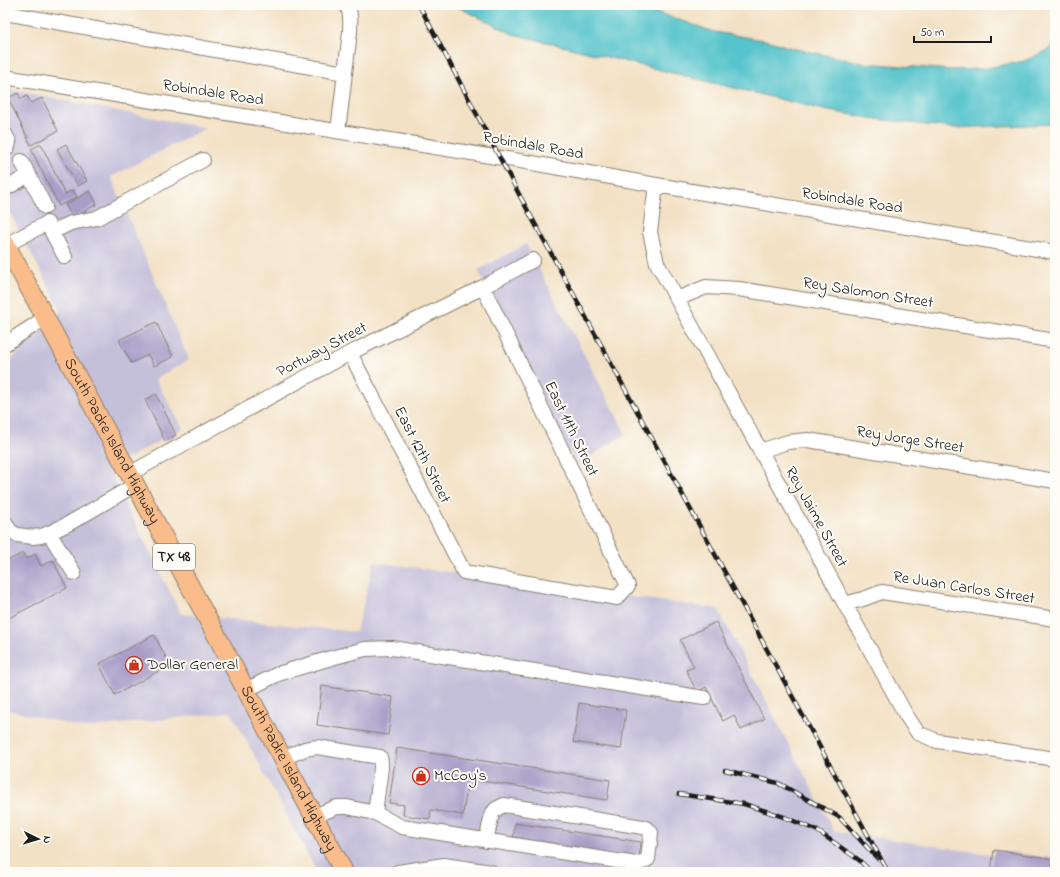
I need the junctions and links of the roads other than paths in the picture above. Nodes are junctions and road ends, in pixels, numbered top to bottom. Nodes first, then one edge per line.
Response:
1 (346, 5) edge
2 (5, 13) edge
3 (345, 73) junction
4 (5, 77) edge
5 (338, 131) junction
6 (5, 134) edge
7 (5, 150) edge
8 (203, 160) dead end
9 (21, 161) dead end
10 (29, 175) junction
11 (656, 185) junction
12 (5, 189) edge
13 (45, 208) dead end
14 (52, 232) junction
15 (6, 244) edge
16 (1055, 252) edge
17 (65, 257) dead end
18 (533, 260) dead end
19 (483, 287) junction
20 (677, 300) junction
21 (45, 318) junction
22 (1055, 341) edge
23 (5, 344) edge
24 (350, 353) junction
25 (760, 451) junction
26 (132, 479) junction
27 (1055, 481) edge
28 (5, 522) edge
29 (49, 533) junction
30 (464, 572) joint
31 (74, 573) dead end
32 (844, 604) junction
33 (1055, 619) edge
34 (246, 690) junction
35 (704, 698) dead end
36 (283, 758) junction
37 (1055, 759) edge
38 (375, 813) junction
39 (314, 816) junction
40 (486, 841) junction
41 (344, 872) edge
42 (398, 872) edge
43 (491, 872) edge

1 - 3 street
2 - 3 street
3 - 5 street
4 - 5 street, Robindale Road
5 - 11 street, Robindale Road
6 - 7 street
8 - 14 street
9 - 10 street
10 - 12 street
10 - 13 street
11 - 16 street, Robindale Road
11 - 20 street, Rey Jaime Street
14 - 15 street
14 - 17 street
15 - 21 main road, South Padre Island Highway / TX 48
18 - 19 street, Portway Street
19 - 24 street, Portway Street
19 - 30 street, East 11th Street
20 - 22 street, Rey Salomon Street
20 - 25 street, Rey Jaime Street
21 - 23 street
21 - 26 main road, South Padre Island Highway / TX 48
24 - 26 street, Portway Street
24 - 30 street, East 12th Street
25 - 27 street, Rey Jorge Street
25 - 32 street, Rey Jaime Street
26 - 29 street, Portway Street
26 - 34 main road, South Padre Island Highway / TX 48
28 - 29 street, Portway Street
29 - 31 street
32 - 33 street, Re Juan Carlos Street
32 - 37 street, Rey Jaime Street
34 - 35 street
34 - 36 main road, South Padre Island Highway / TX 48
36 - 38 street
36 - 39 main road, South Padre Island Highway / TX 48
38 - 39 street
38 - 40 street
39 - 41 main road, South Padre Island Highway / TX 48
40 - 40 street
42 - 43 street

